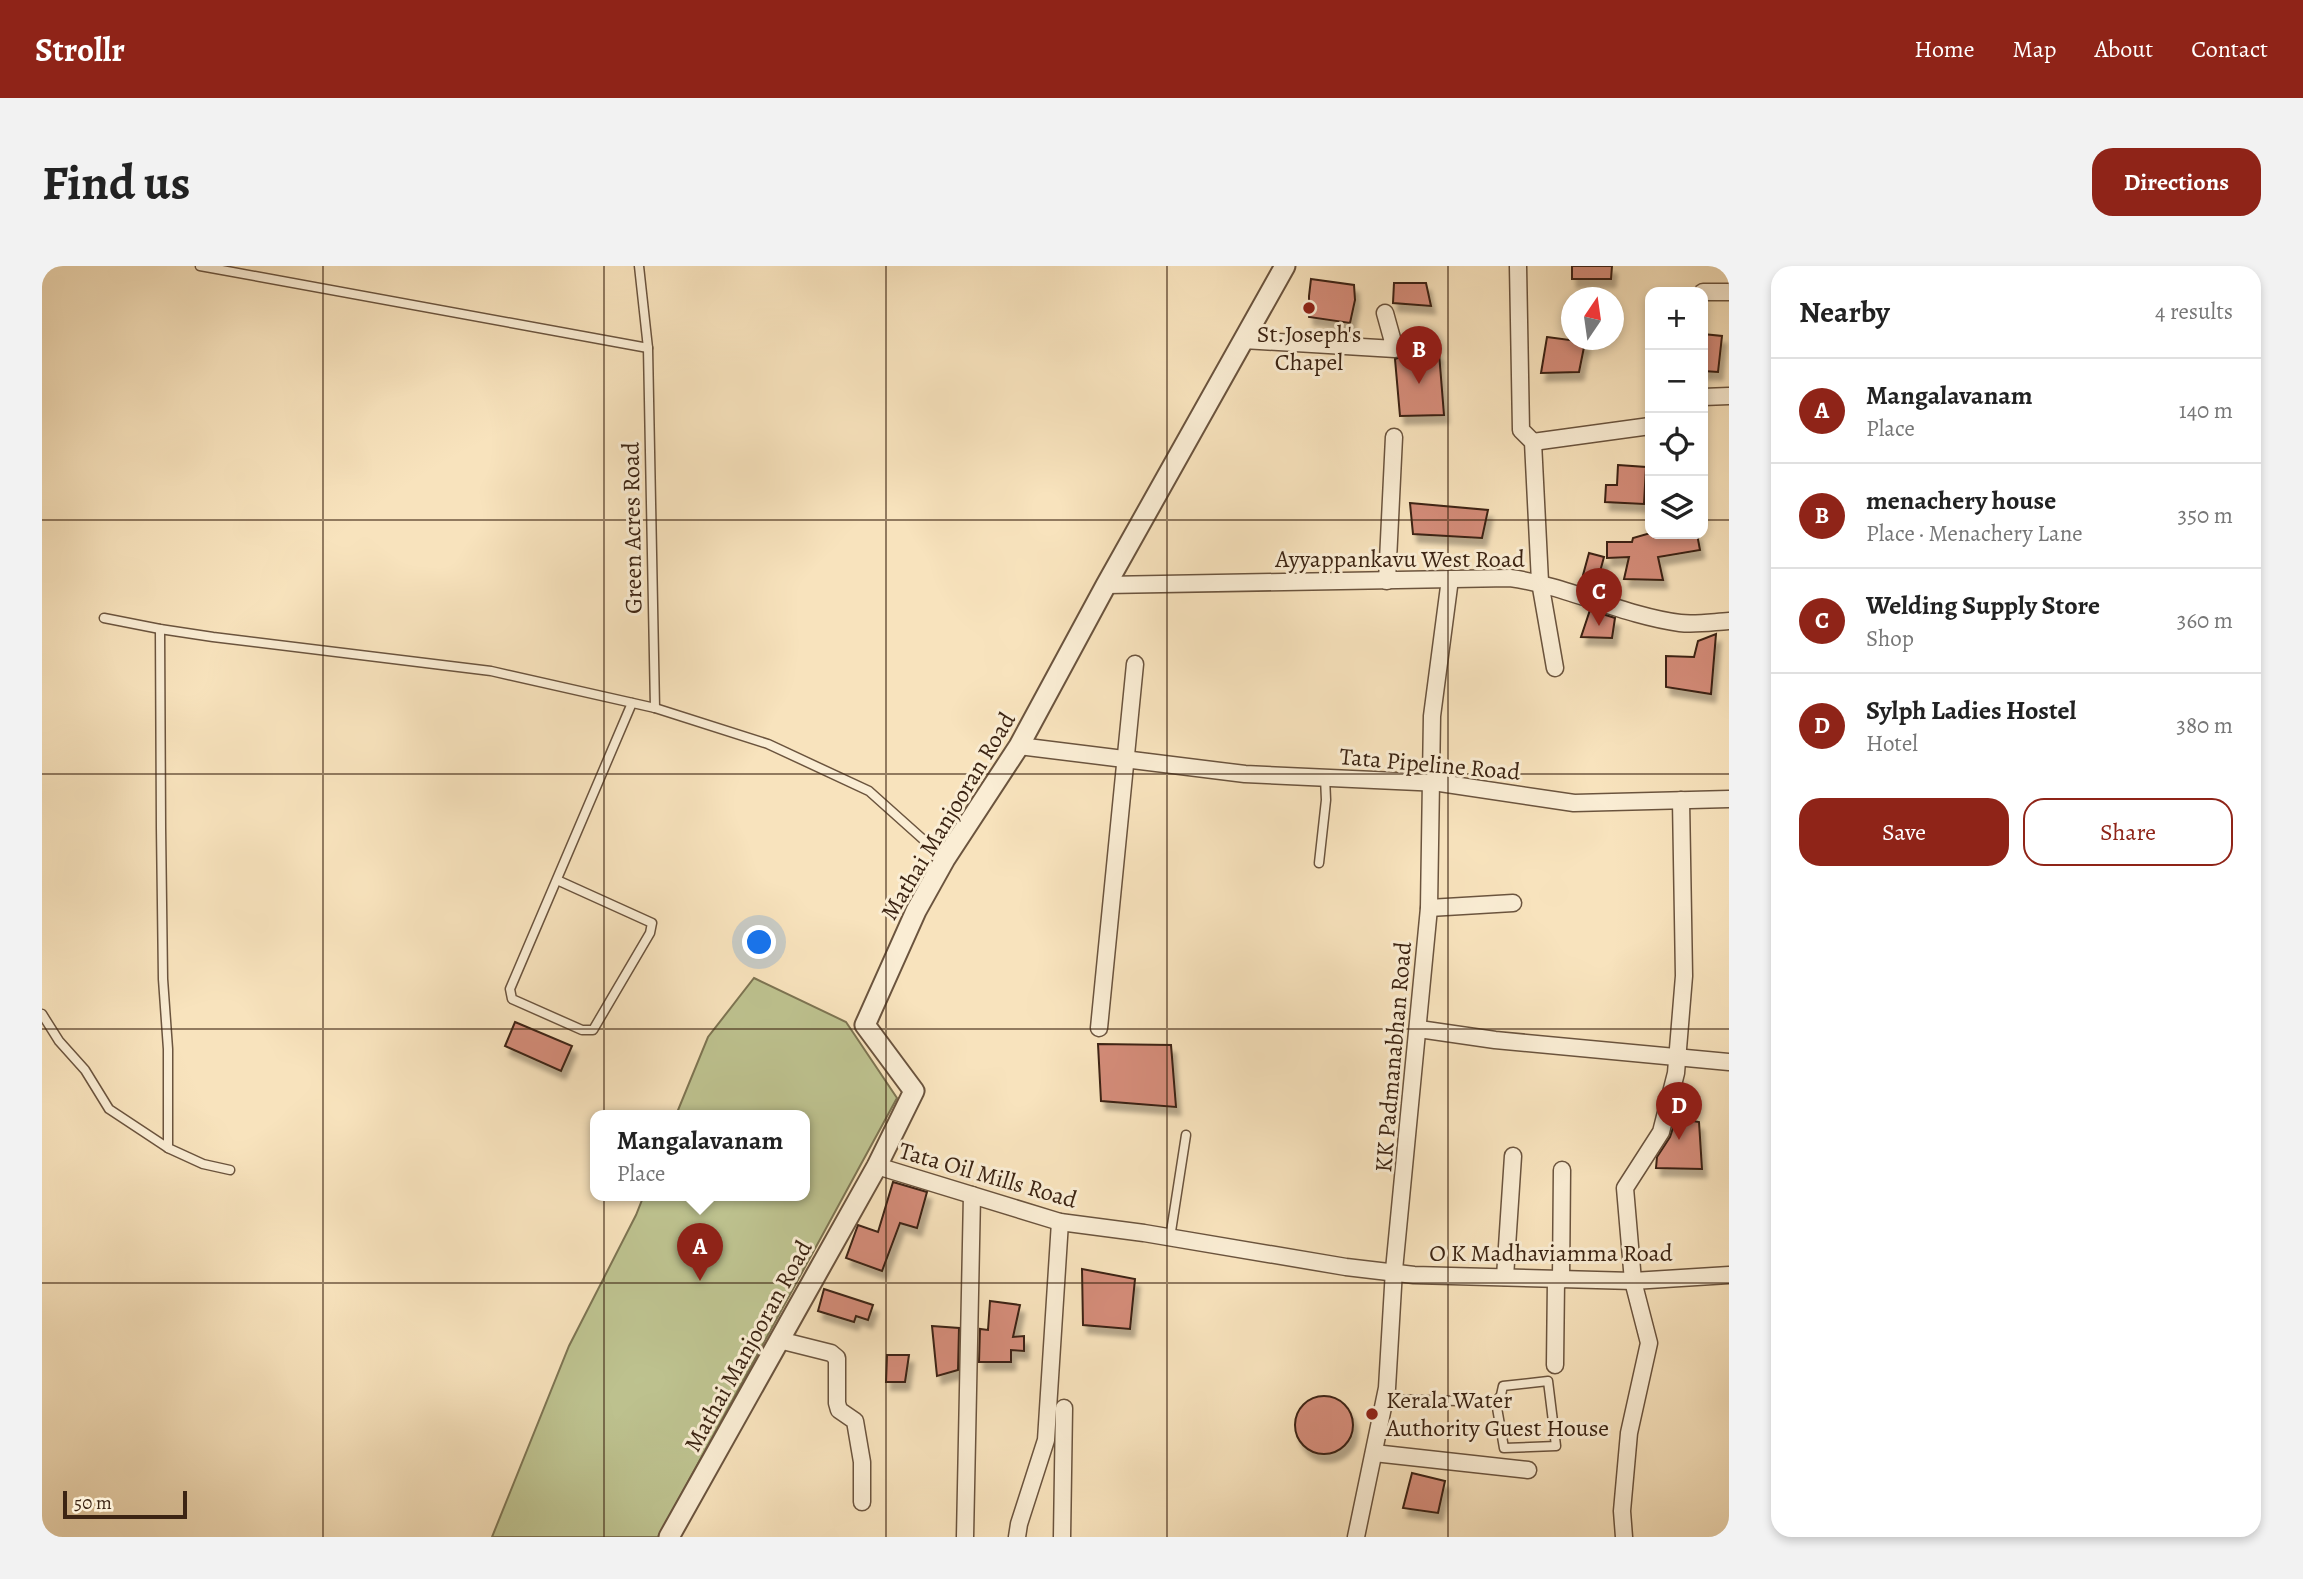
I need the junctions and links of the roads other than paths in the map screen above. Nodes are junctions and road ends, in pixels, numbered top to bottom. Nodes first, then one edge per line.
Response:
1 (200, 266) edge
2 (639, 266) edge
3 (1285, 266) edge
4 (1518, 266) edge
5 (1708, 292) edge
6 (1729, 292) edge
7 (1385, 313) dead end
8 (1243, 341) junction
9 (648, 348) junction
10 (1729, 396) edge
11 (1708, 397) edge
12 (1645, 427) edge
13 (1394, 436) dead end
14 (1533, 442) junction
15 (1450, 579) junction
16 (1387, 580) junction
17 (1541, 582) junction
18 (1106, 585) junction
19 (104, 618) dead end
20 (1729, 621) edge
21 (160, 629) junction
22 (1135, 664) dead end
23 (1555, 668) dead end
24 (632, 703) junction
25 (655, 708) junction
26 (1019, 746) junction
27 (1127, 760) junction
28 (1325, 777) junction
29 (1431, 782) junction
30 (1729, 799) edge
31 (1681, 800) junction
32 (945, 859) junction
33 (1319, 863) dead end
34 (557, 880) junction
35 (1513, 903) dead end
36 (1429, 908) junction
37 (42, 1014) edge
38 (1099, 1028) dead end
39 (1419, 1028) junction
40 (1677, 1058) junction
41 (1729, 1062) edge
42 (1186, 1135) dead end
43 (167, 1148) junction
44 (1513, 1156) dead end
45 (877, 1166) junction
46 (230, 1170) dead end
47 (1562, 1170) dead end
48 (972, 1195) junction
49 (1060, 1222) junction
50 (1170, 1238) junction
51 (1394, 1271) junction
52 (1414, 1275) joint
53 (1729, 1275) edge
54 (1505, 1277) junction
55 (1559, 1280) junction
56 (1633, 1281) junction
57 (779, 1340) junction
58 (1555, 1365) dead end
59 (1385, 1399) junction
60 (1496, 1402) junction
61 (1064, 1408) dead end
62 (1374, 1453) junction
63 (1528, 1470) dead end
64 (862, 1502) dead end
65 (669, 1537) edge
66 (965, 1537) edge
67 (1017, 1537) edge
68 (1062, 1537) edge
69 (1356, 1537) edge
70 (1624, 1537) edge

1 - 9 lane
2 - 9 lane, Green Acres Road
3 - 8 street, Mathai Manjooran Road
4 - 14 street
5 - 6 street
7 - 8 street
8 - 18 street, Mathai Manjooran Road
9 - 25 lane, Green Acres Road
10 - 11 street
12 - 14 street
13 - 16 street
14 - 17 street
15 - 16 street, Ayyappankavu West Road
15 - 17 street, Ayyappankavu West Road
15 - 29 street, KK Padmanabhan Road
16 - 18 street, Ayyappankavu West Road
17 - 20 street, Ayyappankavu West Road
17 - 23 street
18 - 26 street, Mathai Manjooran Road
19 - 21 lane
21 - 24 lane
21 - 43 lane
22 - 27 street
24 - 25 lane
24 - 34 lane
25 - 32 lane
26 - 27 street, Tata Pipeline Road
26 - 32 street, Mathai Manjooran Road
27 - 28 street, Tata Pipeline Road
27 - 38 street
28 - 29 street, Tata Pipeline Road
28 - 33 lane
29 - 31 street, Tata Pipeline Road
29 - 36 street, KK Padmanabhan Road
30 - 31 street, Tata Pipeline Road
31 - 40 street
32 - 45 street, Mathai Manjooran Road
34 - 34 lane
35 - 36 street
36 - 39 street, KK Padmanabhan Road
37 - 43 lane
39 - 40 street
39 - 51 street, KK Padmanabhan Road
40 - 41 street
40 - 56 street
42 - 50 lane
43 - 46 lane
44 - 54 street
45 - 48 street, Tata Oil Mills Road
45 - 57 street, Mathai Manjooran Road
47 - 55 street
48 - 49 street, Tata Oil Mills Road
48 - 66 street
49 - 50 street, Tata Oil Mills Road
49 - 67 street
50 - 51 street, Tata Oil Mills Road
51 - 52 street, Tata Oil Mills Road
51 - 59 street, KK Padmanabhan Road
52 - 54 street, O K Madhaviamma Road
53 - 56 street, O K Madhaviamma Road
54 - 55 street, O K Madhaviamma Road
55 - 56 street, O K Madhaviamma Road
55 - 58 street
56 - 70 street
57 - 64 street
57 - 65 street, Mathai Manjooran Road
59 - 60 lane
59 - 62 street, KK Padmanabhan Road
60 - 60 lane
61 - 68 street
62 - 63 street
62 - 69 street, KK Padmanabhan Road

